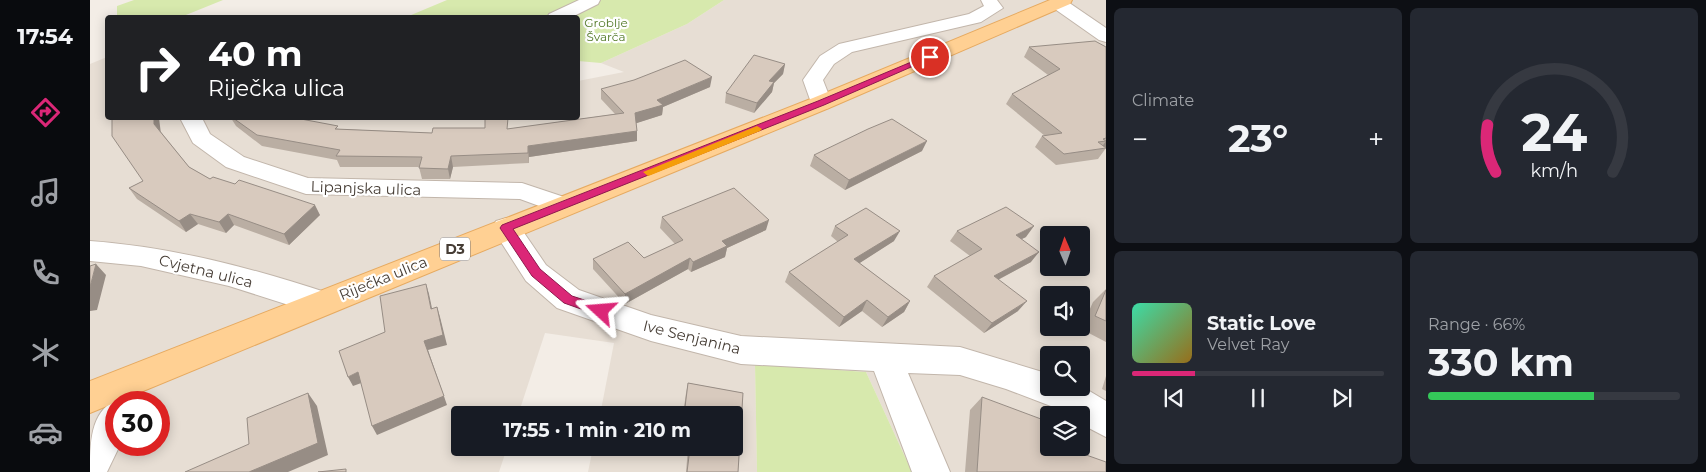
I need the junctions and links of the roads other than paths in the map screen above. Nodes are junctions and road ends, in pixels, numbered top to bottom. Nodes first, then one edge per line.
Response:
1 (592, 0) edge
2 (989, 0) edge
3 (1061, 1) edge
4 (561, 15) edge
5 (1106, 36) edge
6 (821, 103) junction
7 (192, 120) edge
8 (564, 206) junction
9 (506, 228) junction
10 (90, 251) edge
11 (320, 303) junction
12 (886, 358) junction
13 (132, 389) edge
14 (90, 397) edge
15 (1106, 420) edge
16 (105, 437) edge
17 (90, 464) edge
18 (931, 472) edge

1 - 4 street
2 - 6 street
3 - 5 street
3 - 6 main road, Riječka ulica / D3
6 - 8 main road, Riječka ulica / D3
7 - 8 street, Lipanjska ulica
8 - 9 main road, Riječka ulica / D3
9 - 11 main road, Riječka ulica / D3
9 - 12 street, Ive Senjanina
10 - 11 street, Cvjetna ulica
11 - 13 main road, Riječka ulica / D3
12 - 15 street, Ive Senjanina
12 - 18 street
13 - 14 main road, Riječka ulica / D3
16 - 17 street

